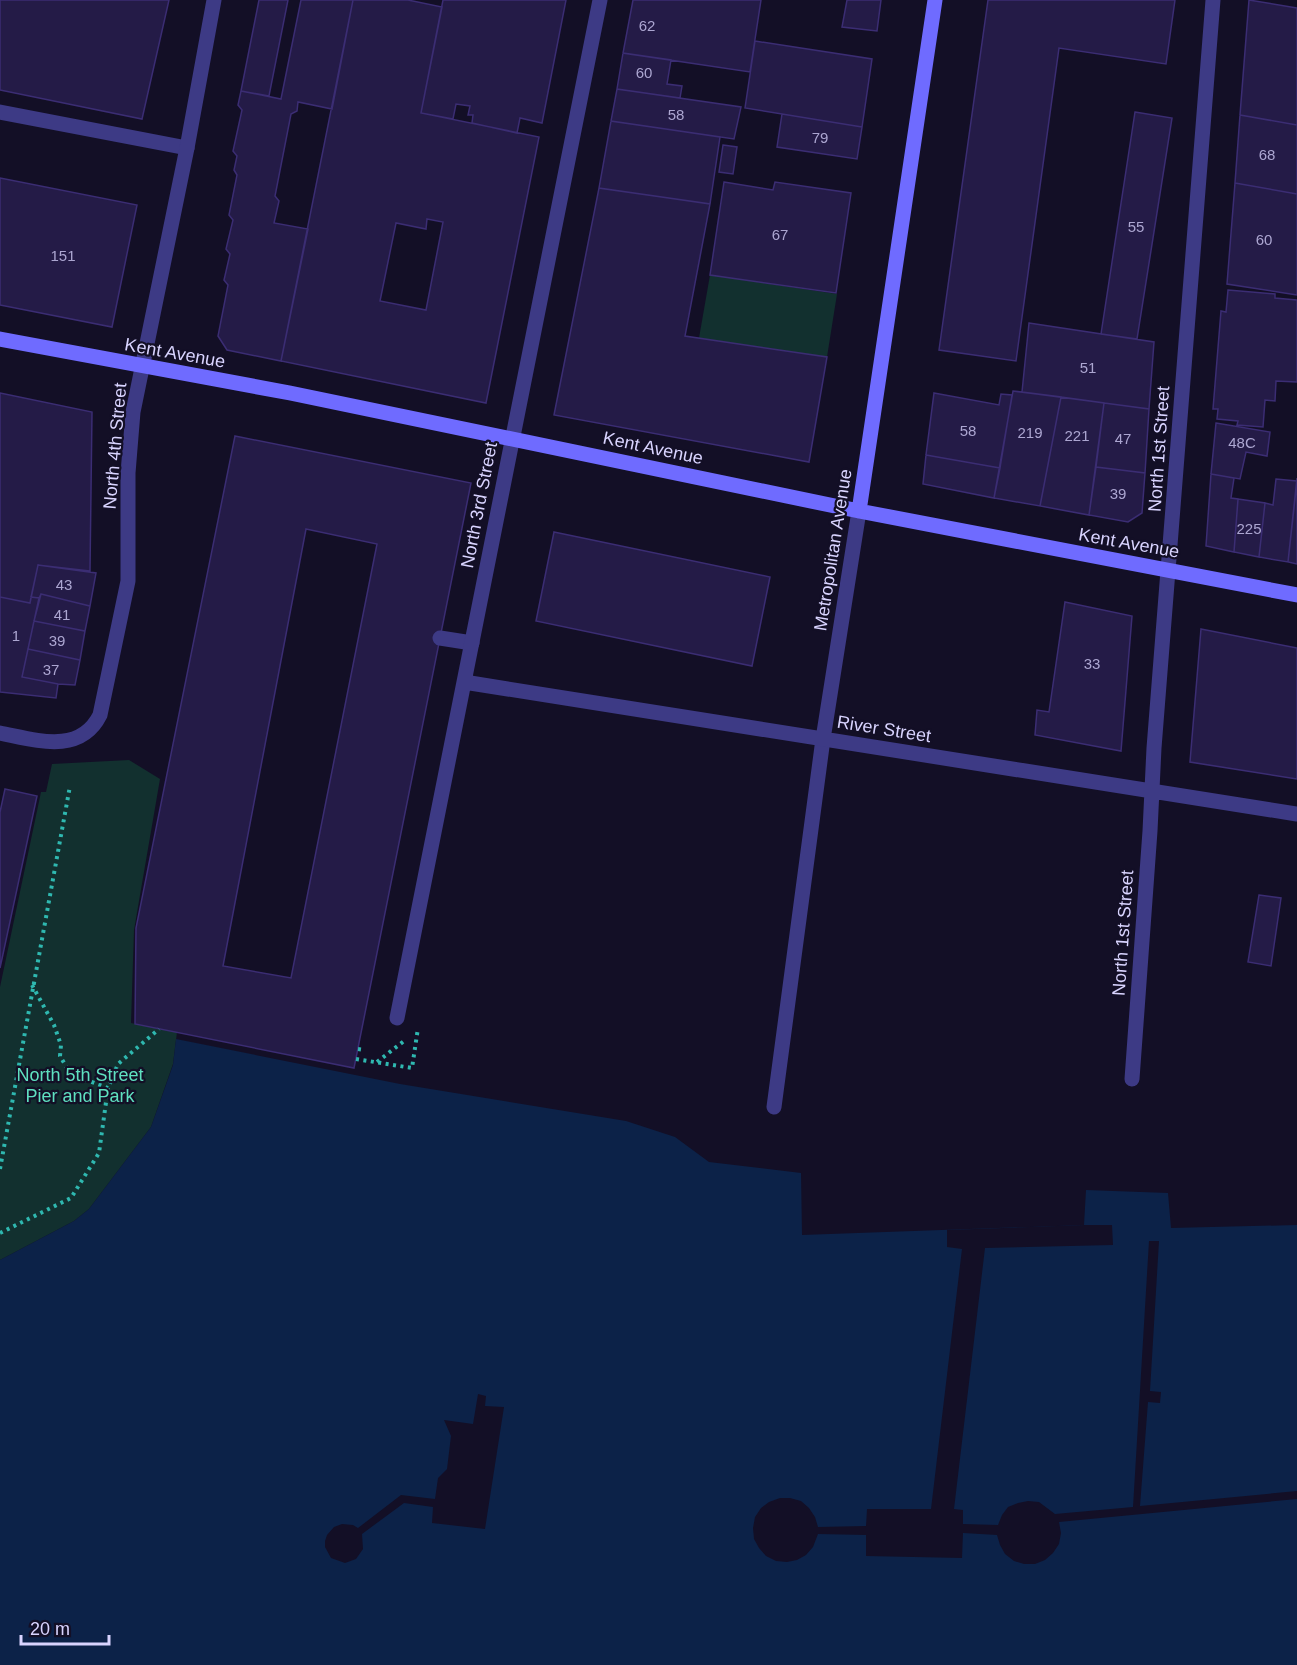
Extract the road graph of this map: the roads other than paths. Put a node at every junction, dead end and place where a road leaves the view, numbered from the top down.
1 (214, 0) edge
2 (600, 0) edge
3 (935, 0) edge
4 (1213, 0) edge
5 (0, 112) edge
6 (187, 148) junction
7 (0, 339) edge
8 (141, 367) junction
9 (513, 439) junction
10 (859, 511) junction
11 (1169, 570) junction
12 (1297, 595) edge
13 (440, 638) dead end
14 (472, 643) junction
15 (464, 682) junction
16 (0, 733) edge
17 (823, 739) junction
18 (1152, 791) junction
19 (1297, 814) edge
20 (397, 1018) dead end
21 (1132, 1080) dead end
22 (774, 1107) dead end

1 - 6 street, North 4th Street
2 - 9 street, North 3rd Street
3 - 10 main road, Metropolitan Avenue
4 - 11 street, North 1st Street
5 - 6 street
6 - 8 street, North 4th Street
7 - 8 main road, Kent Avenue
8 - 9 main road, Kent Avenue
8 - 16 street, North 4th Street
9 - 10 main road, Kent Avenue
9 - 14 street, North 3rd Street
10 - 11 main road, Kent Avenue
10 - 17 street, Metropolitan Avenue
11 - 12 main road, Kent Avenue
11 - 18 street, North 1st Street
13 - 14 street
14 - 15 street, North 3rd Street
15 - 17 street, River Street
15 - 20 street, North 3rd Street
17 - 18 street, River Street
17 - 22 street, Metropolitan Avenue
18 - 19 street, River Street
18 - 21 street, North 1st Street

